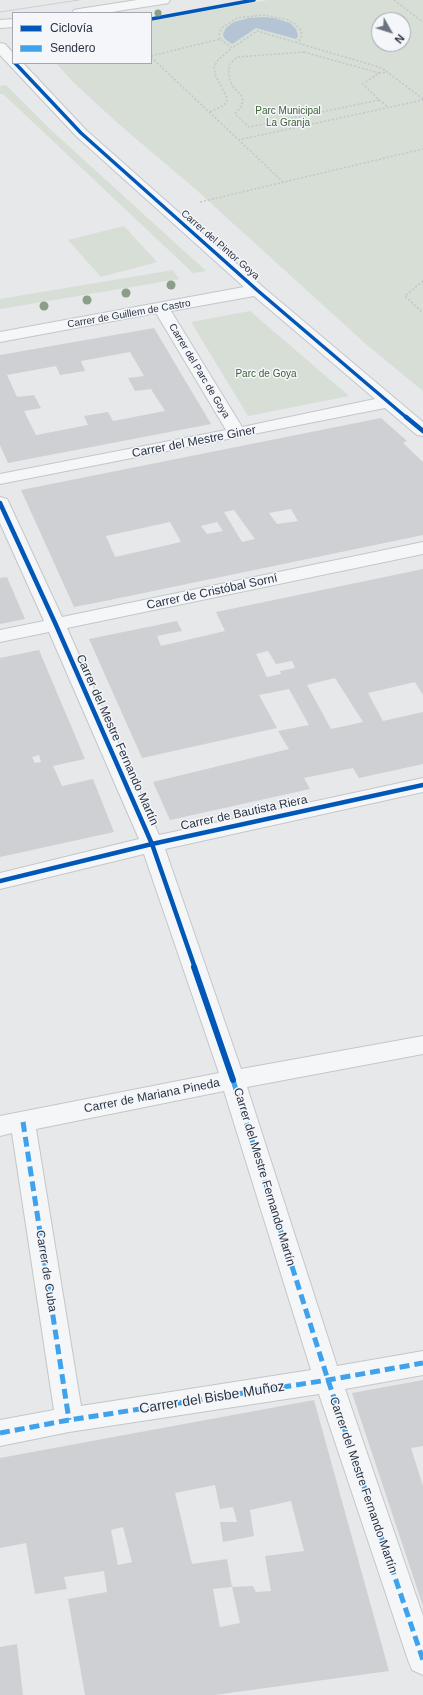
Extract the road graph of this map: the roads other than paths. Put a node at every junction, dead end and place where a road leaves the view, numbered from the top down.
1 (163, 0) edge
2 (85, 12) edge
3 (12, 22) edge
4 (0, 24) edge
5 (0, 47) edge
6 (12, 60) edge
7 (16, 64) edge
8 (258, 290) junction
9 (161, 308) junction
10 (0, 337) edge
11 (388, 402) junction
12 (423, 431) edge
13 (237, 433) junction
14 (0, 480) edge
15 (0, 503) edge
16 (423, 548) edge
17 (56, 625) junction
18 (0, 636) edge
19 (423, 785) edge
20 (152, 844) junction
21 (0, 881) edge
22 (423, 1045) edge
23 (233, 1080) junction
24 (11, 1124) edge
25 (423, 1363) edge
26 (328, 1380) junction
27 (69, 1420) junction
28 (0, 1433) edge
29 (423, 1660) edge

1 - 2 street
3 - 4 street
5 - 6 street, Carrer del Pintor Goya
7 - 8 street, Carrer del Pintor Goya
8 - 9 street, Carrer de Guillem de Castro
8 - 11 street, Carrer del Pintor Goya
9 - 10 street, Carrer de Guillem de Castro
9 - 13 street, Carrer del Parc de Goya
11 - 12 street, Carrer del Pintor Goya
11 - 13 street, Carrer del Mestre Giner
13 - 14 street, Carrer del Mestre Giner
15 - 17 street, Carrer del Mestre Fernando Martín
16 - 17 street, Carrer de Cristóbal Sorní
17 - 18 street, Carrer de Cristóbal Sorní
17 - 20 street, Carrer del Mestre Fernando Martín
19 - 20 street, Carrer de Bautista Riera
20 - 21 street, Carrer de Bautista Riera
20 - 23 street, Carrer del Mestre Fernando Martín
22 - 23 street, Carrer de Mariana Pineda
23 - 24 street, Carrer de Mariana Pineda
23 - 26 street, Carrer del Mestre Fernando Martín
24 - 27 street, Carrer de Cuba
25 - 26 street, Carrer del Bisbe Muñoz
26 - 27 street, Carrer del Bisbe Muñoz
26 - 29 street, Carrer del Mestre Fernando Martín
27 - 28 street, Carrer del Bisbe Muñoz

